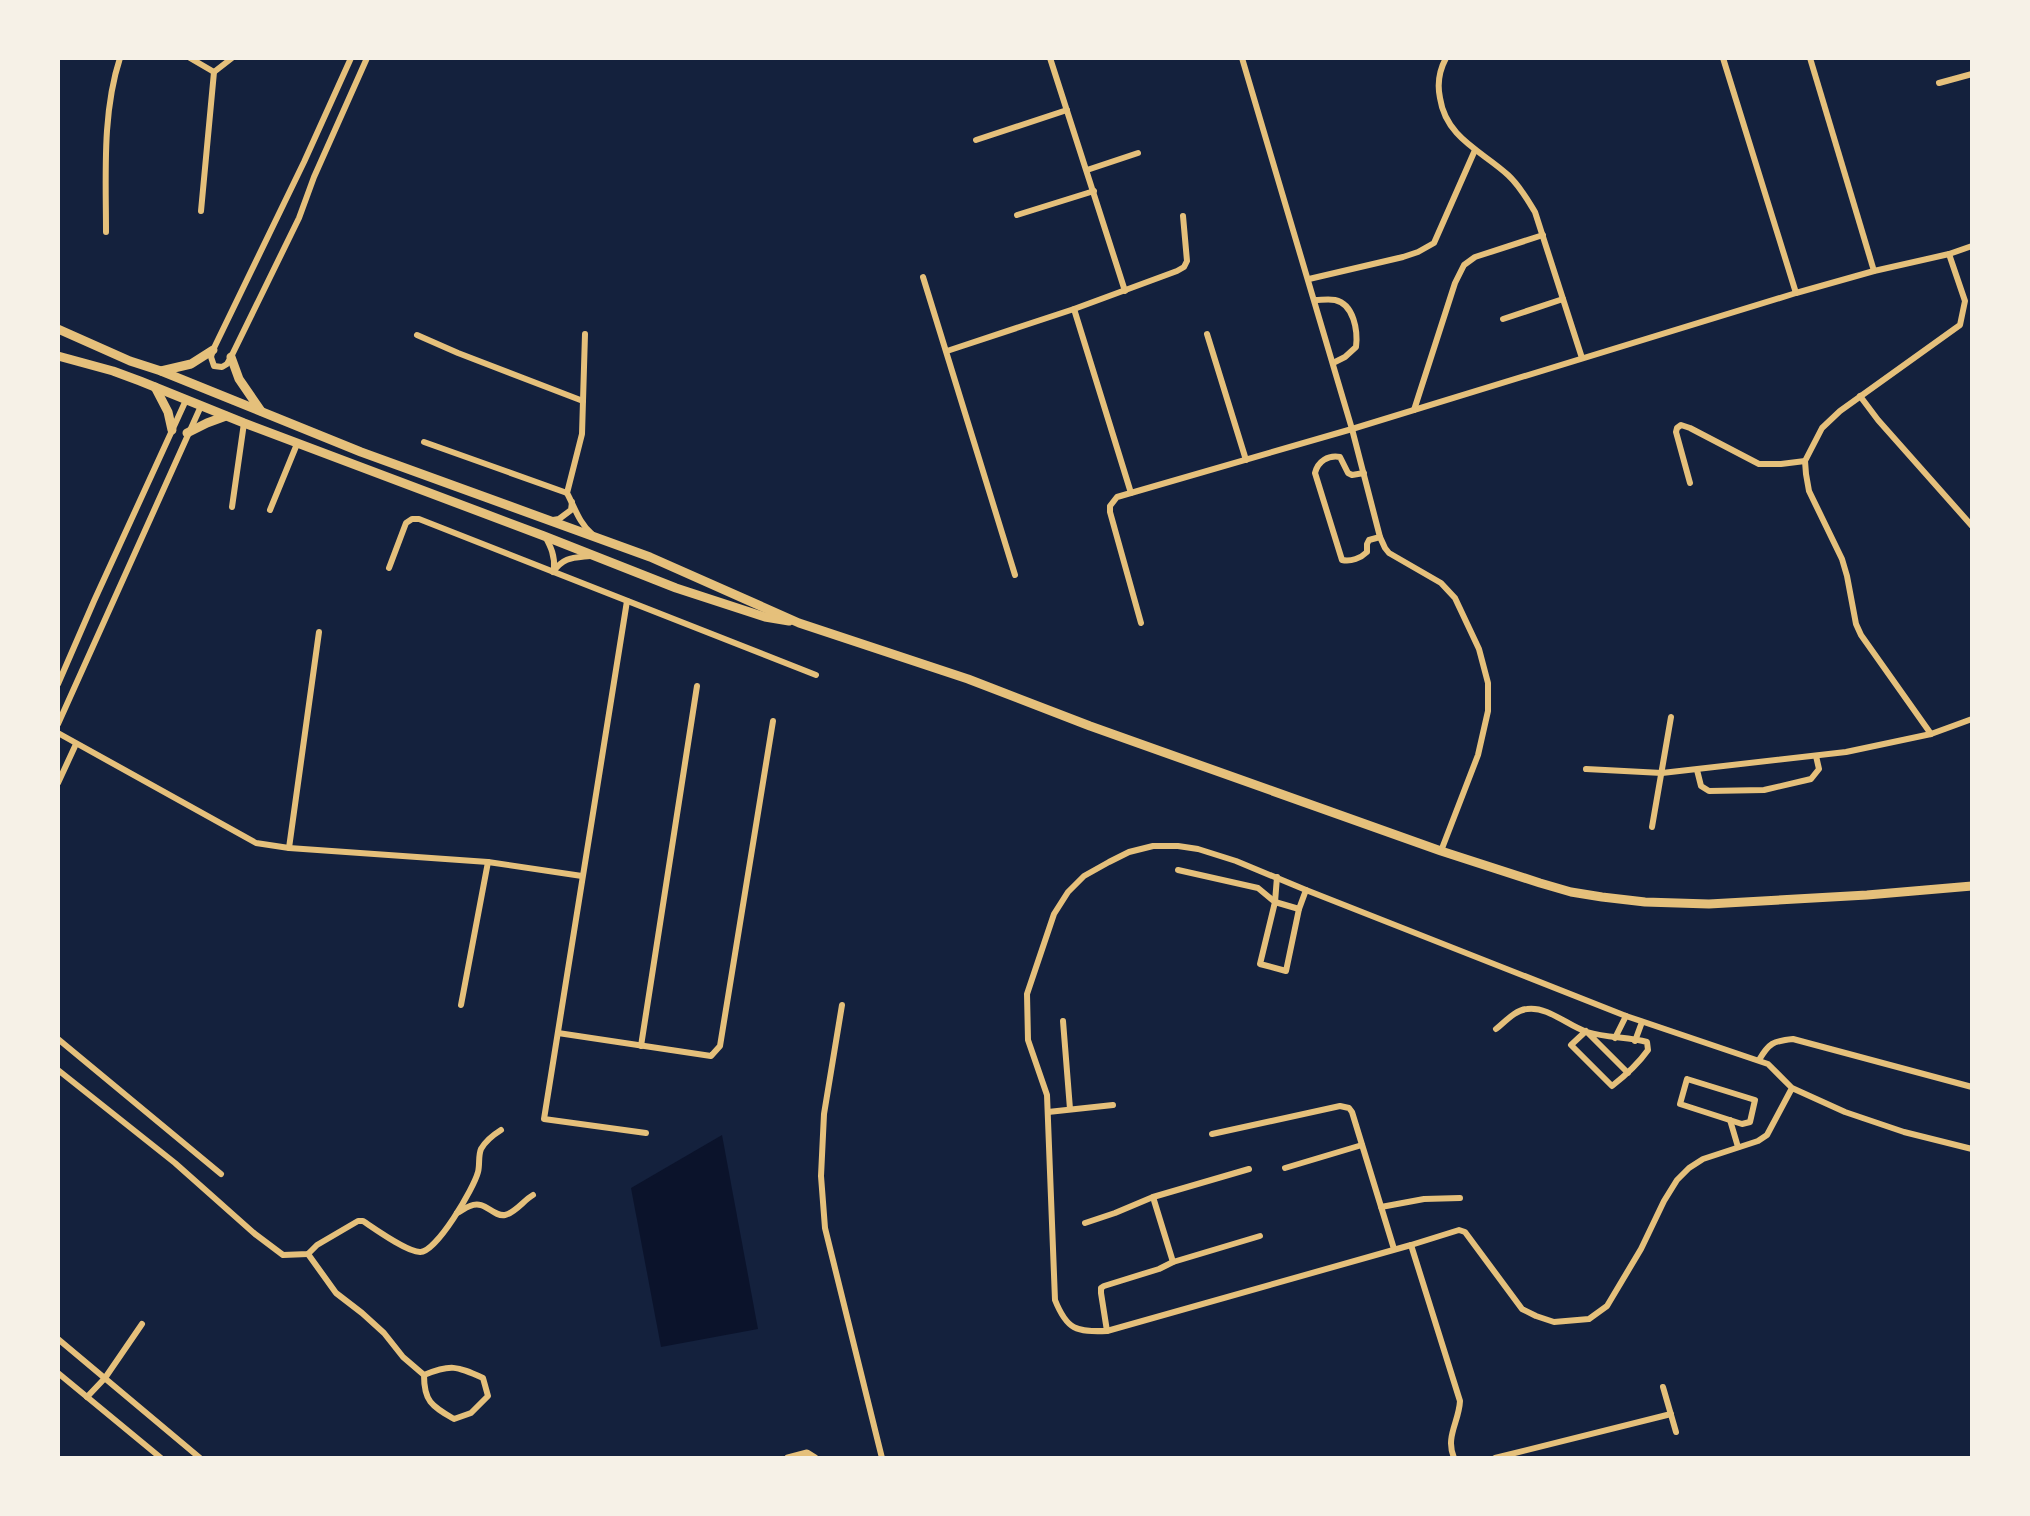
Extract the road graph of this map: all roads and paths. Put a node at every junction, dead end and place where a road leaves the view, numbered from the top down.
1 (120, 58) edge
2 (190, 58) edge
3 (232, 58) edge
4 (351, 58) edge
5 (367, 58) edge
6 (1050, 58) edge
7 (1242, 58) edge
8 (1446, 58) edge
9 (1723, 58) edge
10 (1810, 58) edge
11 (214, 72) junction
12 (1971, 74) edge
13 (1939, 83) dead end
14 (1067, 110) junction
15 (976, 140) dead end
16 (1475, 150) junction
17 (1138, 153) dead end
18 (1087, 170) junction
19 (1094, 191) junction
20 (201, 212) dead end
21 (1017, 215) dead end
22 (1183, 216) dead end
23 (105, 232) dead end
24 (1543, 235) junction
25 (1971, 246) edge
26 (1949, 254) junction
27 (1874, 271) junction
28 (923, 277) dead end
29 (1309, 279) junction
30 (1125, 291) junction
31 (1796, 293) junction
32 (1563, 299) junction
33 (1315, 300) junction
34 (1074, 309) junction
35 (1503, 319) dead end
36 (58, 329) edge
37 (585, 333) dead end
38 (1207, 334) dead end
39 (417, 335) dead end
40 (213, 350) junction
41 (947, 351) junction
42 (58, 356) edge
43 (231, 357) junction
44 (1582, 358) junction
45 (1333, 363) junction
46 (161, 371) junction
47 (155, 387) junction
48 (1860, 396) junction
49 (186, 400) junction
50 (583, 401) junction
51 (201, 406) junction
52 (1414, 410) junction
53 (261, 411) junction
54 (226, 416) junction
55 (244, 423) junction
56 (1352, 429) junction
57 (172, 430) junction
58 (188, 433) junction
59 (424, 442) dead end
60 (297, 444) junction
61 (1246, 460) junction
62 (1805, 461) junction
63 (1364, 473) junction
64 (1690, 483) dead end
65 (567, 493) junction
66 (1131, 493) junction
67 (572, 501) junction
68 (232, 507) dead end
69 (270, 510) dead end
70 (551, 520) junction
71 (1971, 526) edge
72 (544, 536) junction
73 (595, 536) junction
74 (1380, 537) junction
75 (590, 556) junction
76 (389, 568) dead end
77 (553, 572) junction
78 (1015, 575) dead end
79 (627, 601) junction
80 (799, 623) junction
81 (1141, 623) dead end
82 (319, 632) dead end
83 (816, 675) dead end
84 (58, 684) edge
85 (697, 686) dead end
86 (1671, 717) dead end
87 (1971, 719) edge
88 (773, 721) dead end
89 (58, 724) edge
90 (58, 733) edge
91 (1932, 734) junction
92 (76, 744) junction
93 (1816, 756) junction
94 (1586, 769) dead end
95 (1697, 770) junction
96 (1662, 774) junction
97 (58, 783) edge
98 (1653, 827) dead end
99 (289, 848) junction
100 (1441, 851) junction
101 (488, 861) junction
102 (1178, 870) dead end
103 (582, 876) junction
104 (1277, 877) junction
105 (1971, 886) edge
106 (1306, 890) junction
107 (1275, 902) junction
108 (1299, 909) junction
109 (461, 1005) dead end
110 (842, 1005) dead end
111 (1626, 1016) junction
112 (1063, 1021) dead end
113 (1642, 1022) junction
114 (1496, 1029) dead end
115 (1586, 1031) junction
116 (558, 1033) junction
117 (1616, 1038) junction
118 (58, 1039) edge
119 (1635, 1041) junction
120 (641, 1046) junction
121 (1760, 1060) junction
122 (58, 1070) edge
123 (1628, 1073) junction
124 (1971, 1087) edge
125 (1792, 1088) junction
126 (1113, 1105) dead end
127 (1070, 1109) junction
128 (1048, 1112) junction
129 (1730, 1120) junction
130 (501, 1130) dead end
131 (646, 1133) dead end
132 (1212, 1134) dead end
133 (1362, 1145) junction
134 (1738, 1147) junction
135 (1971, 1149) edge
136 (1285, 1168) dead end
137 (1249, 1169) dead end
138 (221, 1174) dead end
139 (532, 1195) dead end
140 (1153, 1197) junction
141 (1460, 1197) dead end
142 (1381, 1207) junction
143 (457, 1213) junction
144 (1085, 1223) dead end
145 (1260, 1236) dead end
146 (1411, 1245) junction
147 (1394, 1249) junction
148 (308, 1254) junction
149 (1173, 1262) junction
150 (142, 1324) dead end
151 (1107, 1331) junction
152 (58, 1339) edge
153 (58, 1373) edge
154 (424, 1375) junction
155 (105, 1378) junction
156 (1663, 1387) dead end
157 (87, 1396) junction
158 (1671, 1414) junction
159 (1676, 1432) dead end
160 (161, 1458) edge
161 (200, 1458) edge
162 (788, 1458) edge
163 (815, 1458) edge
164 (882, 1458) edge
165 (1454, 1458) edge
166 (1495, 1458) edge

1 - 23 street
2 - 11 street
3 - 11 street
4 - 40 street
5 - 43 street
6 - 14 street
7 - 29 street
8 - 16 street
9 - 31 street
10 - 27 street
11 - 20 street
12 - 13 street
14 - 15 street
14 - 18 street
16 - 24 street
16 - 29 street
17 - 18 street
18 - 19 street
19 - 21 street
19 - 30 street
22 - 30 street
24 - 32 street
24 - 52 street
25 - 26 street
26 - 27 street
26 - 48 street
27 - 31 street
28 - 41 street
29 - 33 street
30 - 34 street
31 - 44 street
32 - 35 street
32 - 44 street
33 - 45 street
33 - 45 street
34 - 41 street
34 - 66 street
36 - 46 main road
37 - 50 street
38 - 61 street
39 - 50 street
40 - 43 street
40 - 46 main road
41 - 78 street
42 - 47 main road
43 - 53 main road
44 - 52 street
45 - 56 street
46 - 53 main road
47 - 49 main road
47 - 57 main road
48 - 62 street
48 - 71 street
49 - 51 main road
49 - 57 street
50 - 65 street
51 - 54 main road
51 - 58 street
52 - 56 street
53 - 70 main road
54 - 55 main road
54 - 58 main road
55 - 60 main road
55 - 68 street
56 - 61 street
56 - 63 street
57 - 84 street
58 - 89 street
59 - 65 street
60 - 69 street
60 - 72 main road
61 - 66 street
62 - 64 street
62 - 91 street
63 - 74 street
63 - 74 street
65 - 67 street
66 - 81 street
67 - 70 street
67 - 73 street
70 - 73 main road
72 - 75 main road
72 - 77 street
73 - 80 main road
74 - 100 street
75 - 77 street
75 - 80 main road
76 - 77 street
77 - 79 street
79 - 83 street
79 - 103 street
80 - 100 main road
82 - 99 street
85 - 120 street
86 - 96 street
87 - 91 street
88 - 120 street
90 - 92 street
91 - 93 street
92 - 97 street
92 - 99 street
93 - 95 street
93 - 95 street
94 - 96 street
95 - 96 street
96 - 98 street
99 - 101 street
100 - 105 main road
101 - 103 street
101 - 109 street
102 - 107 street
103 - 116 street
104 - 106 street
104 - 107 street
104 - 128 street
106 - 108 street
106 - 111 street
107 - 108 street
107 - 108 street
110 - 164 street
111 - 113 street
111 - 117 street
112 - 127 street
113 - 119 street
113 - 121 street
114 - 115 street
115 - 117 street
115 - 123 street
115 - 123 street
116 - 120 street
116 - 131 street
117 - 119 street
118 - 138 street
119 - 123 street
121 - 124 street
121 - 125 street
122 - 148 street
125 - 134 street
125 - 135 street
126 - 127 street
127 - 128 street
128 - 151 street
129 - 129 street
129 - 134 street
130 - 143 street
132 - 133 street
133 - 136 street
133 - 142 street
134 - 146 street
137 - 140 street
139 - 143 street
140 - 144 street
140 - 149 street
141 - 142 street
142 - 147 street
143 - 148 street
145 - 149 street
146 - 147 street
146 - 165 street
147 - 151 street
148 - 154 street
149 - 151 street
150 - 155 street
152 - 155 street
153 - 157 street
154 - 154 street
155 - 157 street
155 - 161 street
156 - 158 street
157 - 160 street
158 - 159 street
158 - 166 street
162 - 163 street

